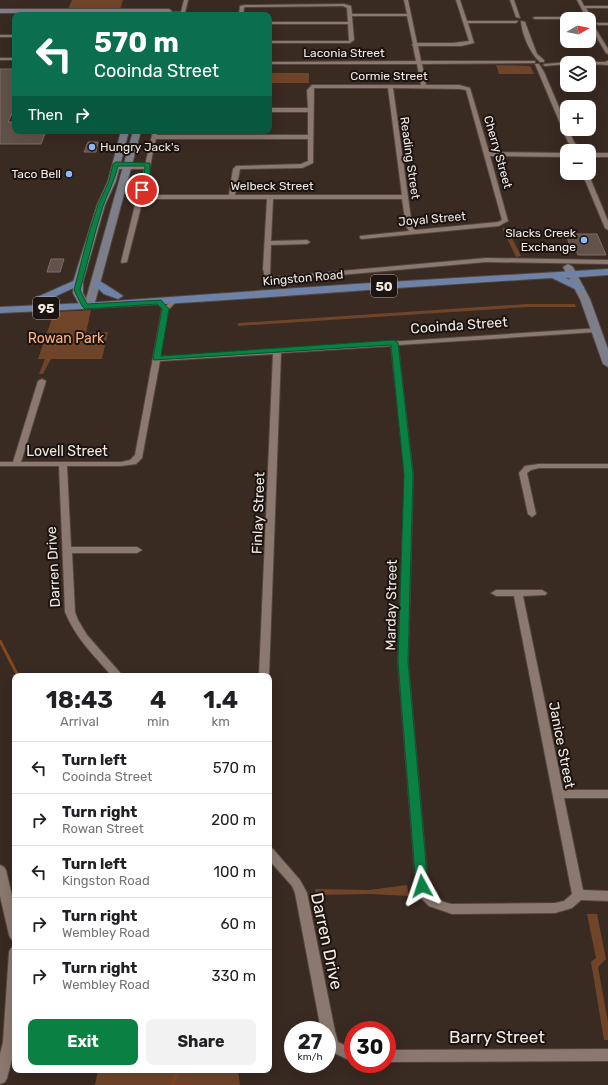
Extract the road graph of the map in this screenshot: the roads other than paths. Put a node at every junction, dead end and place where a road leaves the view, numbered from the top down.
1 (186, 0) edge
2 (406, 0) edge
3 (458, 0) edge
4 (512, 0) edge
5 (579, 0) edge
6 (583, 7) junction
7 (608, 7) edge
8 (0, 11) edge
9 (129, 11) junction
10 (142, 12) edge
11 (156, 12) edge
12 (183, 12) edge
13 (241, 12) edge
14 (516, 12) junction
15 (586, 12) edge
16 (350, 15) junction
17 (409, 15) junction
18 (533, 18) dead end
19 (560, 20) edge
20 (465, 22) junction
21 (519, 22) junction
22 (272, 23) edge
23 (351, 23) junction
24 (596, 24) edge
25 (608, 25) edge
26 (596, 30) edge
27 (0, 36) edge
28 (12, 36) edge
29 (272, 42) edge
30 (414, 44) junction
31 (608, 53) edge
32 (535, 55) junction
33 (0, 59) edge
34 (12, 60) edge
35 (272, 63) edge
36 (418, 63) junction
37 (534, 63) junction
38 (544, 63) junction
39 (560, 63) edge
40 (596, 63) edge
41 (608, 63) edge
42 (542, 72) junction
43 (390, 86) junction
44 (424, 87) junction
45 (466, 88) joint
46 (272, 110) edge
47 (310, 110) junction
48 (124, 134) edge
49 (135, 134) edge
50 (155, 134) edge
51 (311, 137) junction
52 (571, 142) edge
53 (487, 154) junction
54 (560, 154) edge
55 (607, 154) edge
56 (596, 155) edge
57 (115, 166) junction
58 (128, 166) junction
59 (148, 166) junction
60 (588, 180) edge
61 (140, 197) junction
62 (232, 197) junction
63 (270, 197) junction
64 (405, 197) junction
65 (504, 223) joint
66 (608, 228) edge
67 (413, 232) junction
68 (362, 236) dead end
69 (307, 242) dead end
70 (267, 243) junction
71 (124, 262) dead end
72 (608, 262) edge
73 (436, 265) junction
74 (608, 266) edge
75 (574, 271) junction
76 (439, 272) dead end
77 (608, 273) edge
78 (553, 275) junction
79 (78, 282) junction
80 (96, 283) junction
81 (582, 287) junction
82 (118, 296) junction
83 (39, 300) junction
84 (0, 302) edge
85 (87, 302) junction
86 (162, 305) junction
87 (0, 310) edge
88 (596, 330) junction
89 (394, 343) junction
90 (277, 351) junction
91 (157, 359) junction
92 (608, 364) edge
93 (42, 381) dead end
94 (0, 464) edge
95 (16, 464) junction
96 (63, 464) junction
97 (608, 466) edge
98 (532, 514) dead end
99 (67, 550) junction
100 (137, 550) dead end
101 (496, 593) dead end
102 (518, 593) junction
103 (542, 593) dead end
104 (115, 673) edge
105 (264, 673) edge
106 (558, 794) junction
107 (608, 794) edge
108 (272, 856) edge
109 (0, 870) edge
110 (608, 896) edge
111 (576, 898) junction
112 (12, 922) edge
113 (12, 979) edge
114 (5, 1042) edge
115 (344, 1052) edge
116 (608, 1055) edge
117 (396, 1056) edge
118 (0, 1078) edge

1 - 12 street
2 - 17 street
3 - 20 street
4 - 14 street
5 - 6 street
6 - 7 street
6 - 15 street
8 - 9 main road
9 - 10 main road
9 - 11 main road
13 - 16 street
14 - 21 street
14 - 21 street
16 - 17 street
16 - 23 street
17 - 30 street
18 - 19 street
20 - 21 street
20 - 30 street
21 - 32 street
22 - 23 street
23 - 29 street
24 - 25 street
26 - 31 street
27 - 28 street
30 - 36 street
32 - 37 street
32 - 38 street
33 - 34 street
35 - 36 street, Laconia Street
36 - 37 street, Laconia Street
36 - 44 street
37 - 38 street, Laconia Street
37 - 42 street
38 - 39 street, Laconia Street
38 - 42 street
40 - 41 street
42 - 52 street
43 - 44 street, Cormie Street
43 - 47 street, Cormie Street
43 - 64 street, Reading Street
44 - 45 street, Cormie Street
45 - 53 street, Cherry Street
46 - 47 street
47 - 51 street
48 - 57 main road
49 - 58 main road
50 - 51 street
50 - 59 street
51 - 62 street
53 - 54 street
53 - 65 street, Cherry Street
55 - 56 street
57 - 58 street
57 - 79 main road
58 - 59 street
58 - 80 main road
59 - 61 street
60 - 66 street
61 - 62 street, Welbeck Street
61 - 71 street
62 - 63 street, Welbeck Street
63 - 64 street, Welbeck Street
63 - 70 street
64 - 67 street, Reading Street
65 - 67 street, Joyal Street
67 - 68 street, Joyal Street
69 - 70 street
70 - 73 street
72 - 73 street
73 - 76 street
74 - 75 main road, Kingston Road
75 - 77 main road, Kingston Road
75 - 78 main road, Kingston Road / 50
75 - 81 main road
75 - 82 main road, Kingston Road / 50
77 - 81 main road
78 - 81 main road
78 - 86 main road, Kingston Road / 50
79 - 83 main road
79 - 85 main road
80 - 82 main road
80 - 85 main road
81 - 88 main road
82 - 85 main road, Kingston Road / 95
83 - 84 main road, Kingston Road / 95
83 - 85 main road, Kingston Road / 95
85 - 86 main road, Kingston Road / 50
85 - 87 main road, Kingston Road / 95
86 - 91 street
88 - 89 street, Cooinda Street
88 - 92 main road
89 - 90 street, Cooinda Street
89 - 111 street, Marday Street
90 - 91 street, Cooinda Street
90 - 105 street, Finlay Street
91 - 96 street, Lovell Street
93 - 95 street
94 - 95 street, Lovell Street
95 - 96 street, Lovell Street
96 - 99 street, Darren Drive
97 - 98 street
99 - 100 street
99 - 104 street, Darren Drive
101 - 102 street
102 - 103 street
102 - 106 street, Janice Street
106 - 107 street
106 - 111 street, Janice Street
108 - 115 street, Darren Drive
109 - 112 street
110 - 111 street
113 - 114 street
114 - 118 street
116 - 117 street, Barry Street

